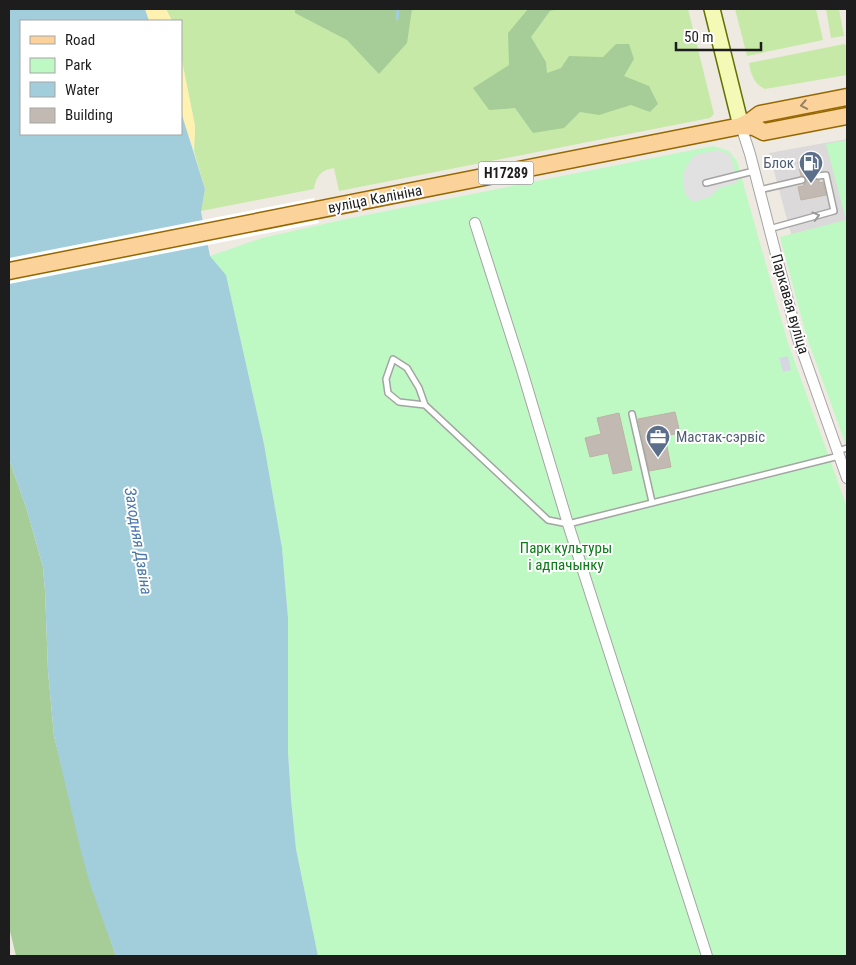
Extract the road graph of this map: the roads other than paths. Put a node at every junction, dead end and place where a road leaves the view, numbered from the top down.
1 (712, 9) edge
2 (847, 97) edge
3 (847, 116) edge
4 (741, 126) junction
5 (754, 171) junction
6 (818, 176) dead end
7 (802, 180) dead end
8 (706, 182) dead end
9 (759, 190) junction
10 (474, 224) dead end
11 (769, 229) junction
12 (9, 271) edge
13 (425, 405) junction
14 (632, 414) dead end
15 (841, 452) edge
16 (847, 478) edge
17 (652, 502) junction
18 (568, 524) junction
19 (707, 956) edge

1 - 4 street
2 -> 4 main road, вуліца Калініна / Н17289
3 - 4 main road, вуліца Калініна / Н17289
4 - 5 street, Паркавая вуліца
4 - 12 main road, вуліца Калініна / Н17289
5 - 8 lane
5 - 9 street, Паркавая вуліца
11 -> 6 lane
7 - 9 lane
9 - 11 street, Паркавая вуліца
10 - 18 street
11 - 15 street, Паркавая вуліца
13 - 13 lane
13 - 18 lane
14 - 17 lane
15 - 16 street, Паркавая вуліца
15 - 17 lane
17 - 18 lane
18 - 19 street

